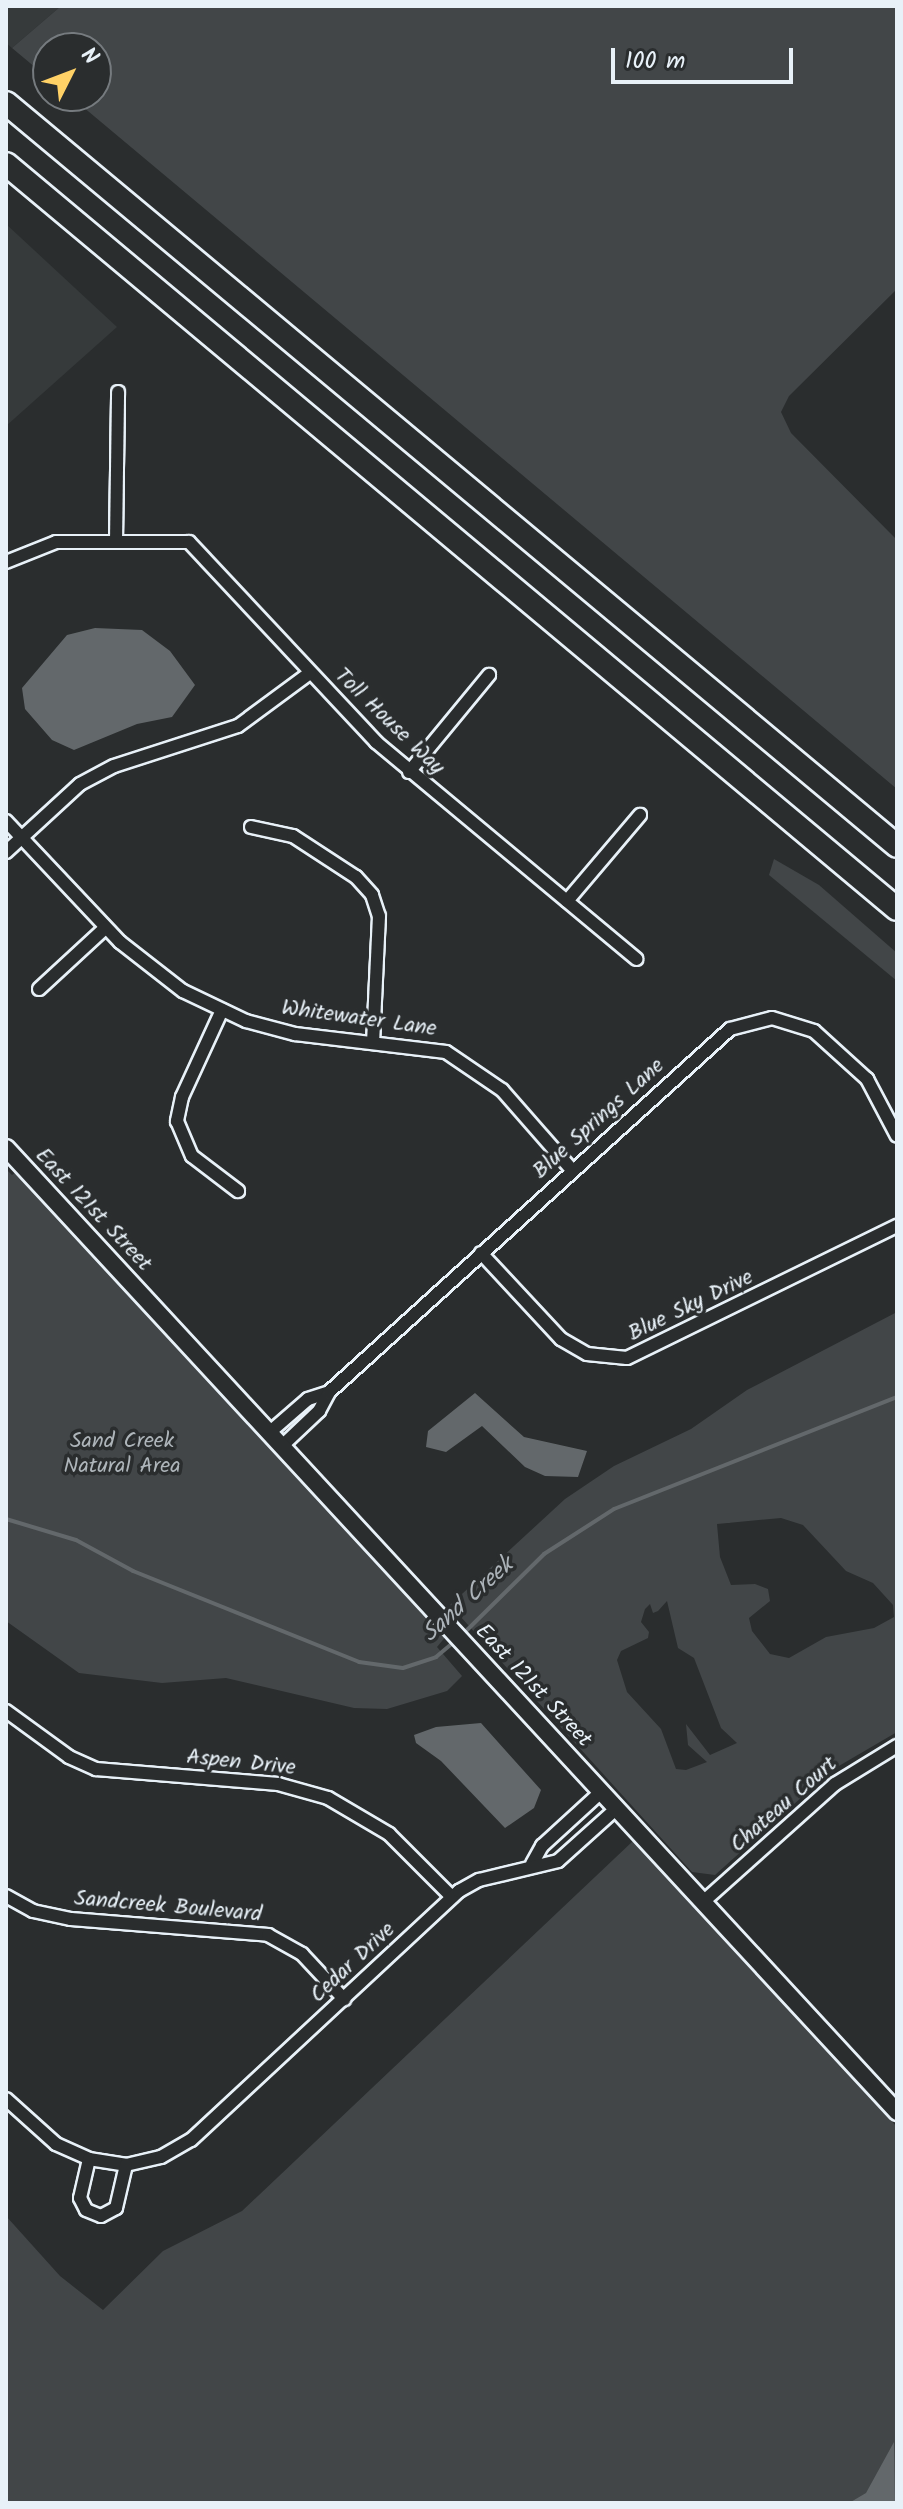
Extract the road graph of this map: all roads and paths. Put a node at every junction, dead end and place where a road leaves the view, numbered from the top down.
1 (6, 103) edge
2 (6, 164) edge
3 (118, 392) dead end
4 (116, 541) junction
5 (6, 562) edge
6 (310, 673) junction
7 (489, 675) dead end
8 (409, 772) junction
9 (640, 815) dead end
10 (6, 821) edge
11 (251, 827) dead end
12 (19, 835) junction
13 (6, 842) edge
14 (897, 846) edge
15 (6, 852) edge
16 (567, 901) junction
17 (897, 909) edge
18 (105, 928) junction
19 (636, 959) dead end
20 (39, 989) dead end
21 (222, 1010) junction
22 (373, 1041) junction
23 (897, 1136) edge
24 (6, 1148) edge
25 (572, 1170) junction
26 (238, 1191) dead end
27 (897, 1226) edge
28 (481, 1253) junction
29 (329, 1392) junction
30 (270, 1432) junction
31 (282, 1446) junction
32 (6, 1711) edge
33 (897, 1746) edge
34 (601, 1792) junction
35 (616, 1809) junction
36 (532, 1864) junction
37 (6, 1896) edge
38 (452, 1897) junction
39 (703, 1902) junction
40 (344, 1999) junction
41 (6, 2099) edge
42 (897, 2112) edge
43 (89, 2159) junction
44 (126, 2165) junction

1 - 14 highway
2 - 17 highway
3 - 4 street
4 - 5 street, Toll House Way
4 - 6 street, Toll House Way
6 - 8 street, Toll House Way
6 - 12 street
7 - 8 street
8 - 16 street, Toll House Way
9 - 16 street
10 - 12 street, Whitewater Lane
11 - 22 street
12 - 13 street
12 - 15 street
12 - 18 street, Whitewater Lane
16 - 19 street, Toll House Way
18 - 20 street
18 - 21 street, Whitewater Lane
21 - 22 street, Whitewater Lane
21 - 26 street
22 - 25 street, Whitewater Lane
23 - 25 street, Blue Springs Lane
24 - 30 street, East 121st Street
25 - 28 street, Blue Springs Lane
27 - 28 street, Blue Sky Drive
28 - 29 street, Blue Springs Lane
29 - 30 street, Blue Springs Lane
29 - 31 street, Blue Springs Lane
30 - 31 street, East 121st Street
31 - 34 street, East 121st Street
32 - 38 street, Aspen Drive
33 - 39 street, Chateau Court
34 - 35 street, East 121st Street
34 - 36 street
35 - 36 street, Cedar Drive
35 - 39 street, East 121st Street
36 - 38 street, Cedar Drive
37 - 40 street, Sandcreek Boulevard
38 - 40 street, Cedar Drive
39 - 42 street, East 121st Street
40 - 44 street, Cedar Drive
41 - 43 street, Cedar Drive
43 - 44 street, Cedar Drive
43 - 44 street

